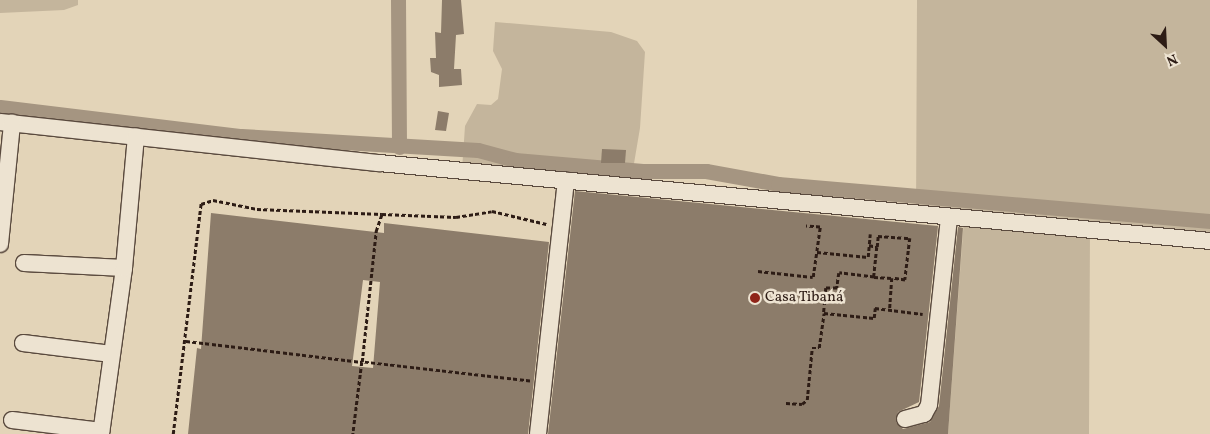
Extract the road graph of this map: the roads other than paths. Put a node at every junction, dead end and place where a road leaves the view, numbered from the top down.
1 (6, 123) edge
2 (136, 137) junction
3 (566, 181) junction
4 (949, 219) junction
5 (1210, 241) edge
6 (0, 244) edge
7 (24, 262) dead end
8 (124, 268) junction
9 (23, 343) dead end
10 (111, 354) junction
11 (905, 419) dead end
12 (12, 420) dead end
13 (101, 433) edge
14 (538, 434) edge

1 - 2 street
1 - 6 street
2 - 3 street
2 - 8 street
3 - 4 street
3 - 14 street
4 - 5 street
4 - 11 street
7 - 8 street
8 - 10 street
9 - 10 street
10 - 13 street
12 - 13 street

